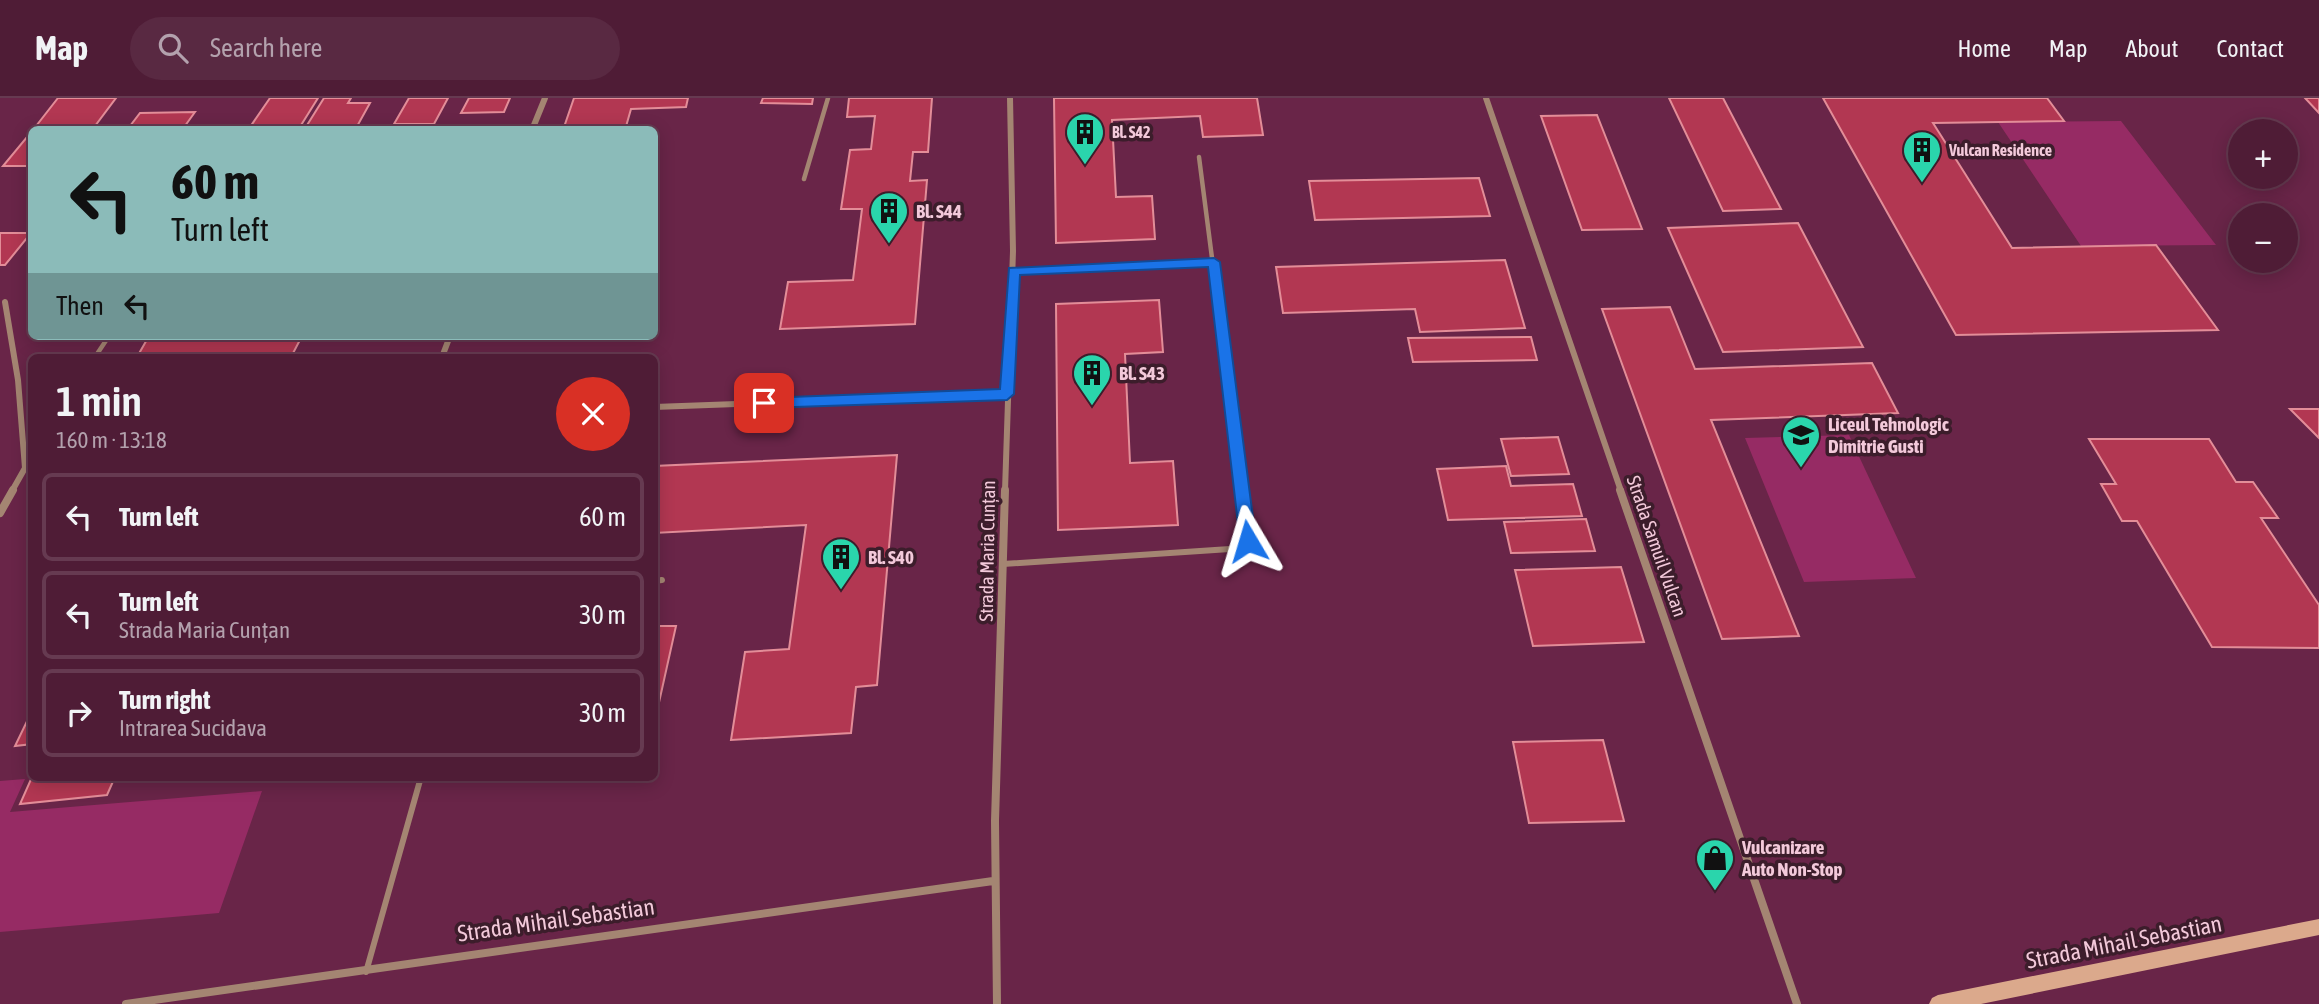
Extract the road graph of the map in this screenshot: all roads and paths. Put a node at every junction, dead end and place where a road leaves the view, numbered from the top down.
1 (545, 98) edge
2 (828, 98) edge
3 (1010, 98) edge
4 (1486, 98) edge
5 (534, 126) edge
6 (1199, 157) dead end
7 (804, 179) dead end
8 (1214, 262) junction
9 (1013, 271) junction
10 (5, 302) dead end
11 (1007, 394) junction
12 (658, 407) edge
13 (28, 468) edge
14 (0, 513) edge
15 (1003, 565) junction
16 (658, 580) edge
17 (662, 580) dead end
18 (420, 781) edge
19 (993, 881) junction
20 (2319, 927) edge
21 (366, 972) junction
22 (126, 1004) edge
23 (997, 1004) edge
24 (1797, 1004) edge
25 (1938, 1004) edge

1 - 5 street
2 - 7 lane
3 - 9 street, Strada Maria Cunțan
4 - 24 street, Strada Samuil Vulcan
6 - 8 lane
8 - 9 lane
8 - 15 lane
9 - 11 street, Strada Maria Cunțan
10 - 13 street
11 - 12 street
11 - 15 street, Strada Maria Cunțan
13 - 14 street
15 - 19 street, Strada Maria Cunțan
16 - 17 lane
18 - 21 lane
19 - 21 street, Strada Mihail Sebastian
19 - 23 street, Strada Maria Cunțan
20 - 25 main road, Strada Mihail Sebastian
21 - 22 street, Strada Mihail Sebastian

